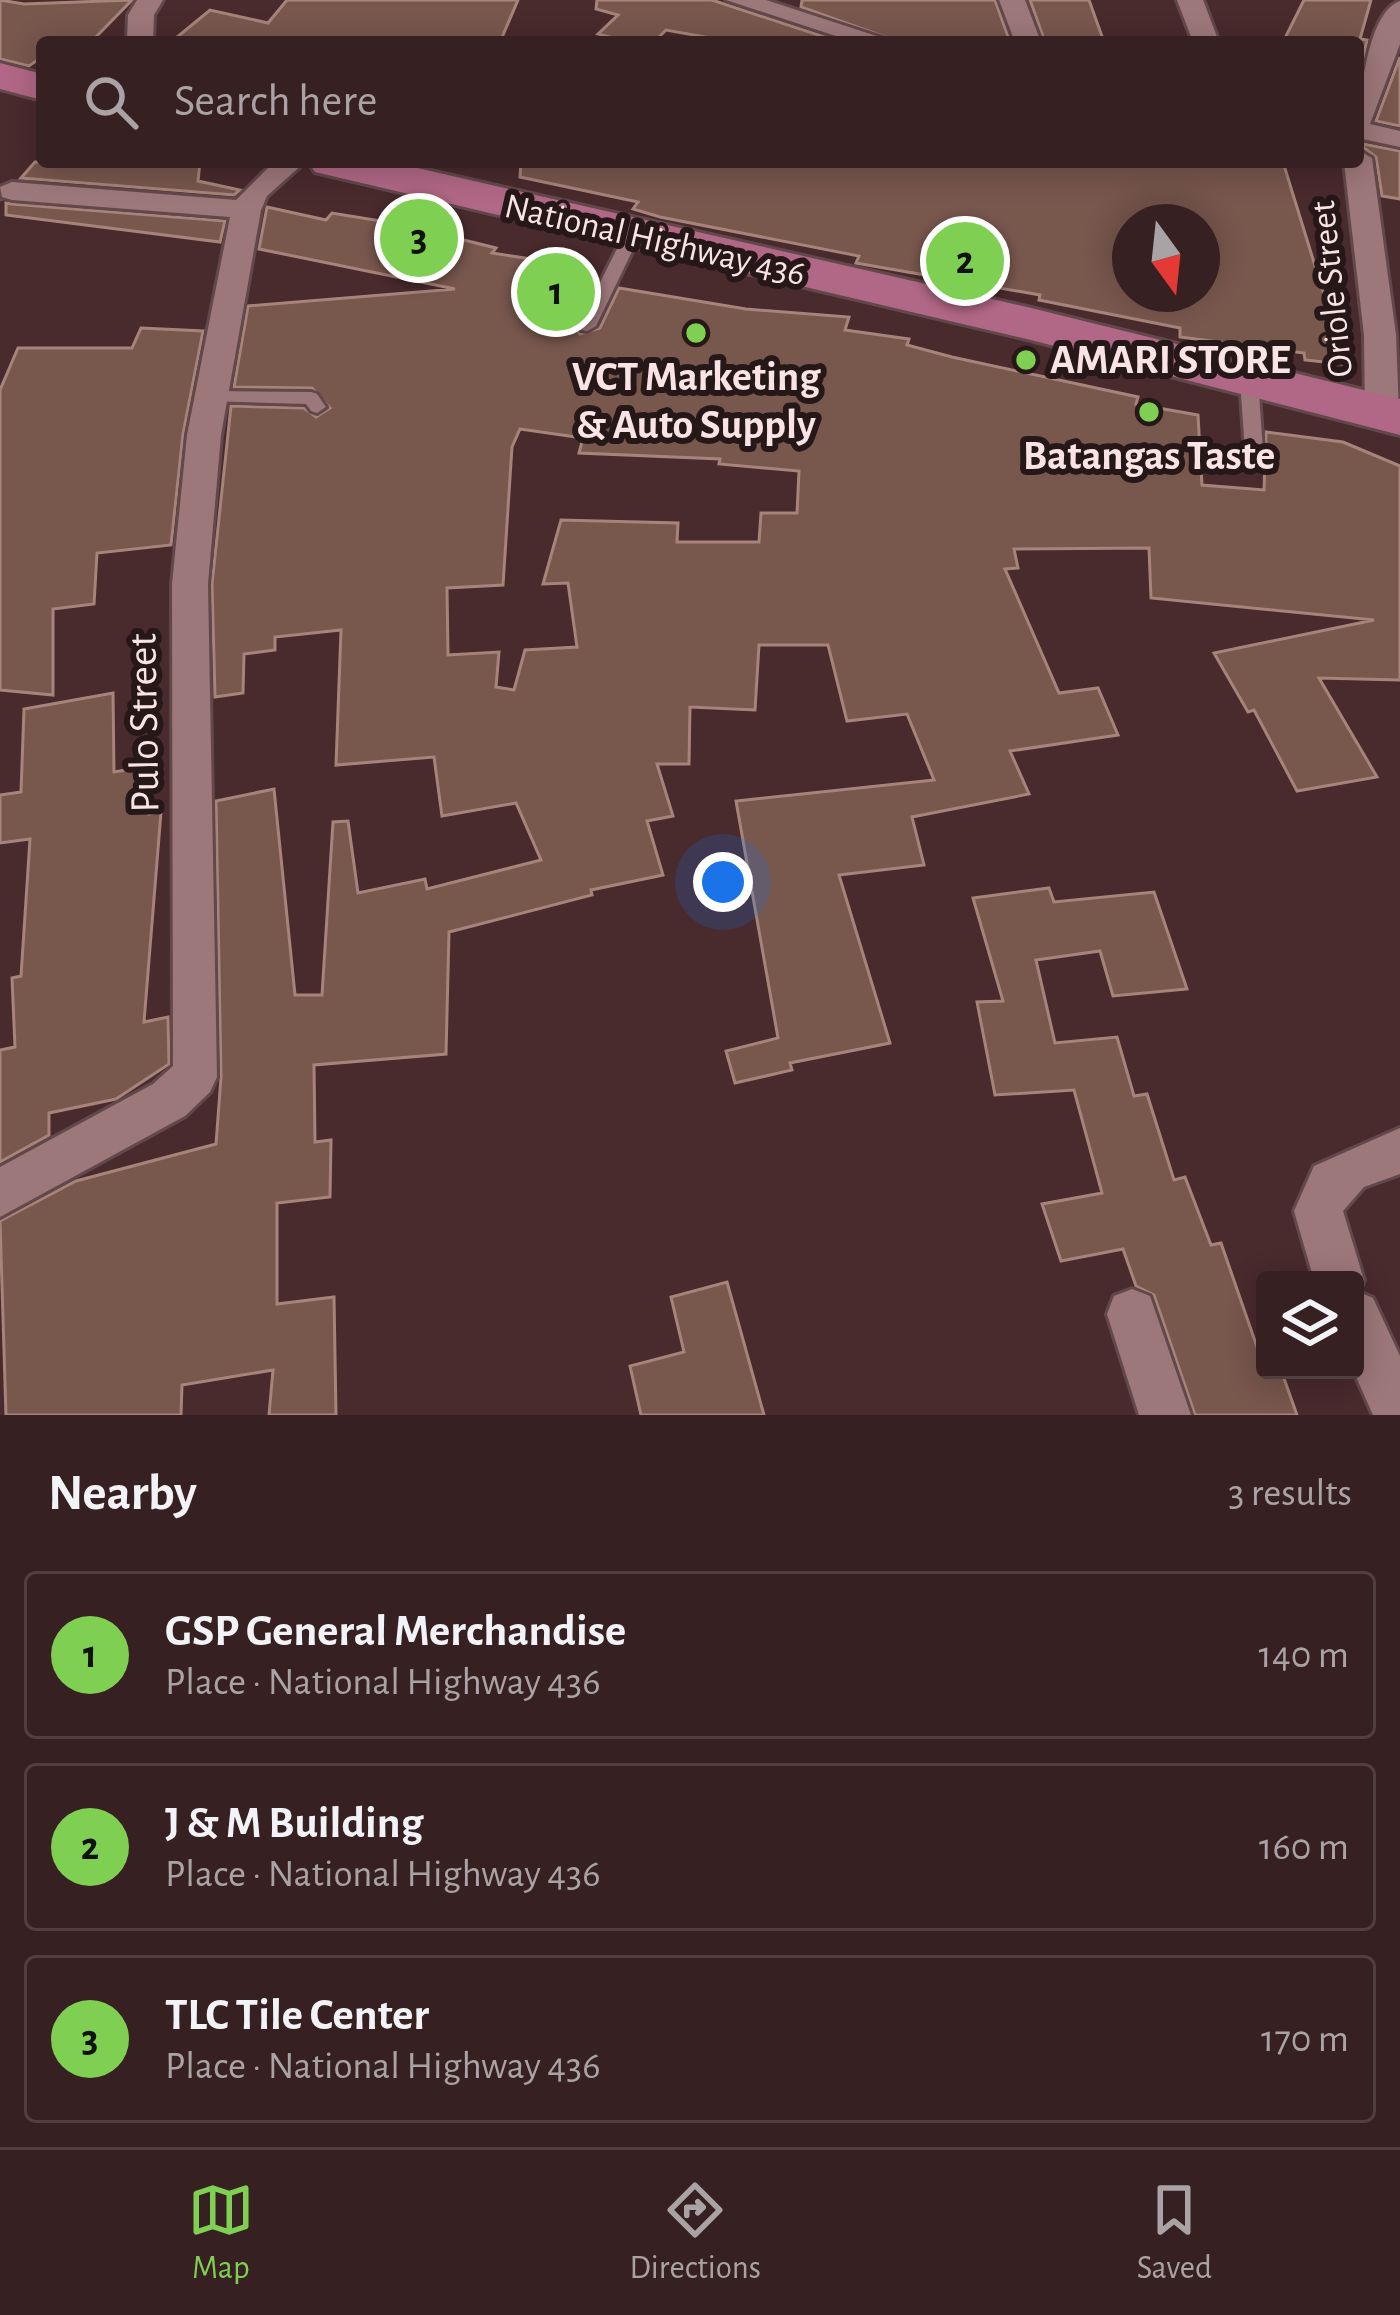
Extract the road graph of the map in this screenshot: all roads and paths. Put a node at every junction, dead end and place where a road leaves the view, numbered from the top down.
1 (150, 0) edge
2 (739, 0) edge
3 (1012, 0) edge
4 (1190, 0) edge
5 (1400, 9) edge
6 (140, 36) edge
7 (862, 36) edge
8 (1026, 36) edge
9 (1204, 36) edge
10 (1364, 109) edge
11 (1364, 128) edge
12 (1400, 139) edge
13 (284, 168) edge
14 (355, 168) edge
15 (1359, 168) edge
16 (12, 191) dead end
17 (246, 210) junction
18 (632, 236) junction
19 (587, 326) dead end
20 (1250, 380) junction
21 (211, 397) junction
22 (317, 407) dead end
23 (1391, 415) edge
24 (1255, 465) dead end
25 (1400, 1151) edge
26 (0, 1193) edge
27 (1335, 1271) edge
28 (1132, 1314) dead end
29 (1364, 1336) edge
30 (1166, 1415) edge
31 (1400, 1415) edge

1 - 6 street
2 - 7 street
3 - 8 street
4 - 9 street
5 - 10 street
11 - 12 street
13 - 17 street
14 - 18 main road, National Highway 436
15 - 23 street, Oriole Street
16 - 17 street
17 - 21 street, Pulo Street
18 - 19 lane
18 - 20 main road, National Highway 436
20 - 23 main road, National Highway 436
20 - 24 lane
21 - 22 lane
21 - 26 street, Pulo Street
25 - 27 street
28 - 30 street
29 - 31 street

